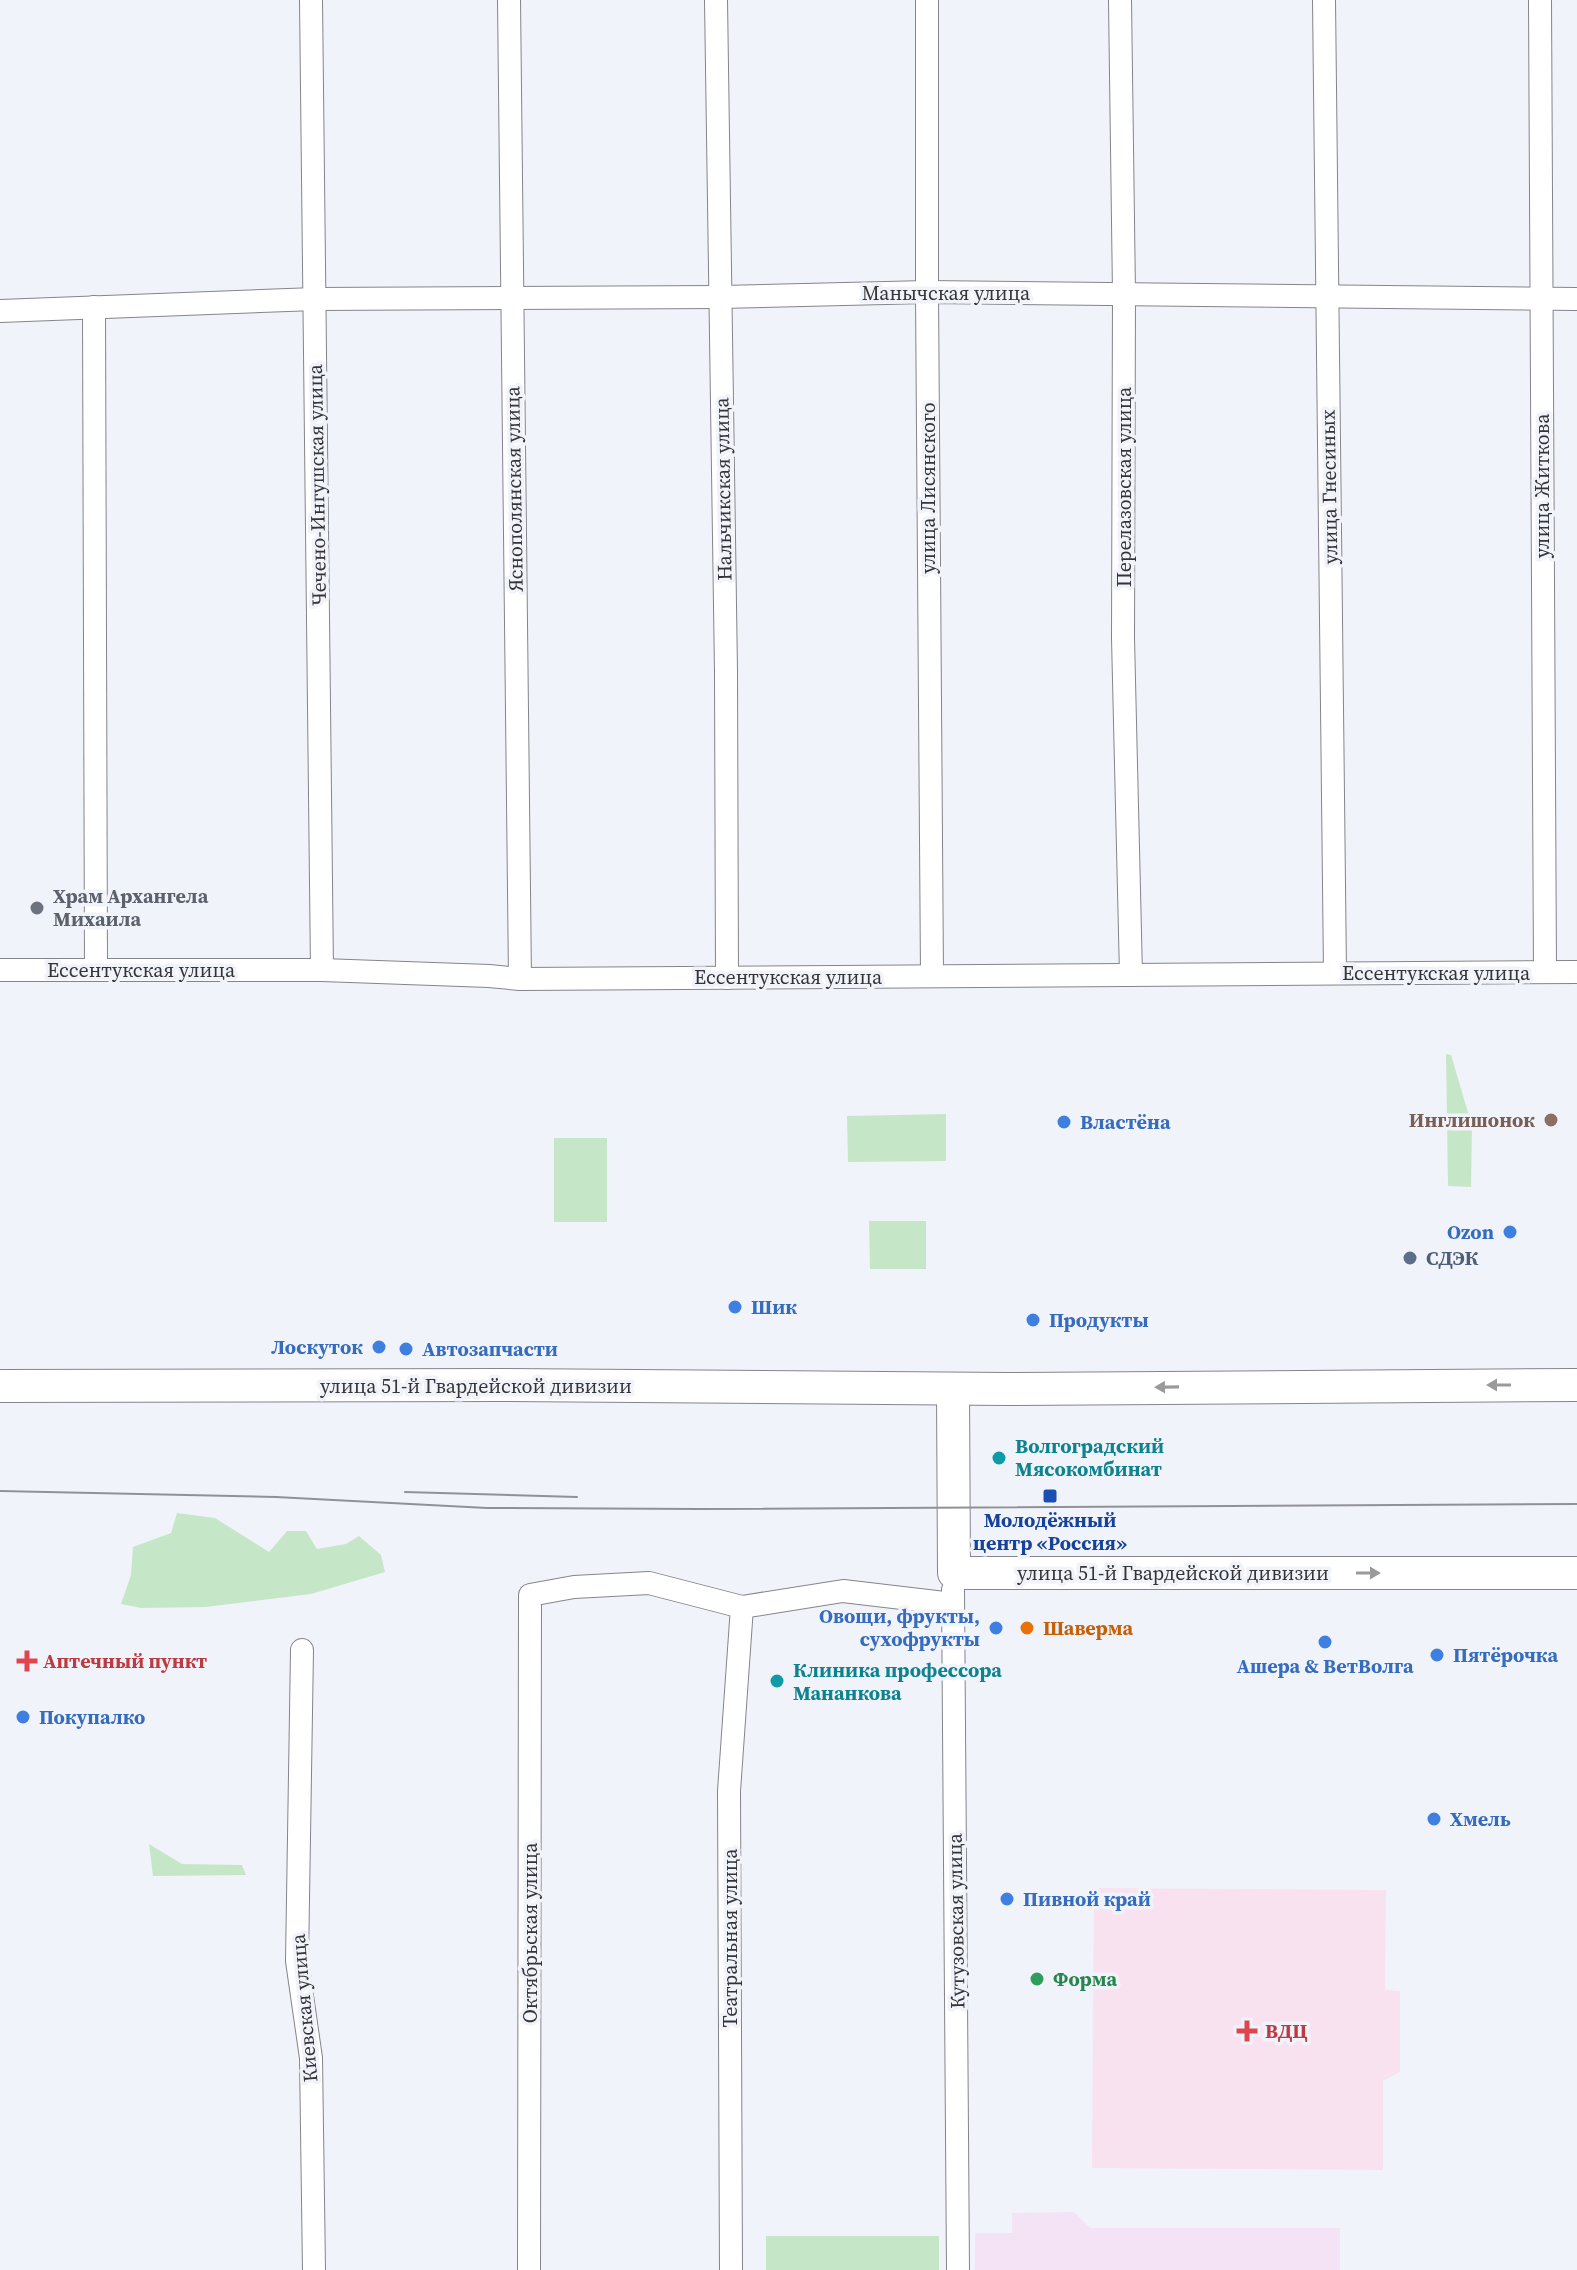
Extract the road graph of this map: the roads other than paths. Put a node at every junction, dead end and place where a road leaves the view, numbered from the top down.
1 (311, 0) edge
2 (509, 0) edge
3 (716, 0) edge
4 (927, 0) edge
5 (1120, 0) edge
6 (1324, 0) edge
7 (1540, 0) edge
8 (927, 292) junction
9 (1124, 294) junction
10 (720, 297) junction
11 (512, 298) junction
12 (1327, 298) junction
13 (315, 299) junction
14 (1541, 299) junction
15 (1577, 299) edge
16 (94, 307) junction
17 (0, 311) edge
18 (0, 970) edge
19 (96, 970) junction
20 (322, 970) junction
21 (1545, 972) junction
22 (1577, 972) edge
23 (1335, 973) junction
24 (1131, 975) junction
25 (932, 976) junction
26 (727, 978) junction
27 (520, 979) junction
28 (1577, 1385) edge
29 (0, 1386) edge
30 (953, 1389) junction
31 (1577, 1573) edge
32 (953, 1588) junction
33 (742, 1607) junction
34 (302, 1650) dead end
35 (314, 2270) edge
36 (529, 2270) edge
37 (731, 2270) edge
38 (958, 2270) edge

1 - 13 street, Чечено-Ингушская улица
2 - 11 street, Яснополянская улица
3 - 10 street, Нальчикская улица
4 - 8 street, улица Лисянского
5 - 9 street, Перелазовская улица
6 - 12 street, улица Гнесиных
7 - 14 street, улица Житкова
8 - 9 street, Манычская улица
8 - 10 street, Манычская улица
8 - 25 street, улица Лисянского
9 - 12 street, Манычская улица
9 - 24 street, Перелазовская улица
10 - 11 street, Манычская улица
10 - 26 street, Нальчикская улица
11 - 13 street, Манычская улица
11 - 27 street, Яснополянская улица
12 - 14 street, Манычская улица
12 - 23 street, улица Гнесиных
13 - 16 street, Манычская улица
13 - 20 street, Чечено-Ингушская улица
14 - 15 street, Манычская улица
14 - 21 street, улица Житкова
16 - 17 street, Манычская улица
16 - 19 street
18 - 19 street, Ессентукская улица
19 - 20 street, Ессентукская улица
20 - 27 street, Ессентукская улица
21 - 22 street, Ессентукская улица
21 - 23 street, Ессентукская улица
23 - 24 street, Ессентукская улица
24 - 25 street, Ессентукская улица
25 - 26 street, Ессентукская улица
26 - 27 street, Ессентукская улица
28 -> 30 main road, улица 51-й Гвардейской дивизии
29 - 30 main road, улица 51-й Гвардейской дивизии
30 - 32 main road
32 -> 31 main road, улица 51-й Гвардейской дивизии
32 - 33 street
32 - 38 street, Кутузовская улица
33 - 36 street, Октябрьская улица
33 - 37 street, Театральная улица
34 - 35 street, Киевская улица

